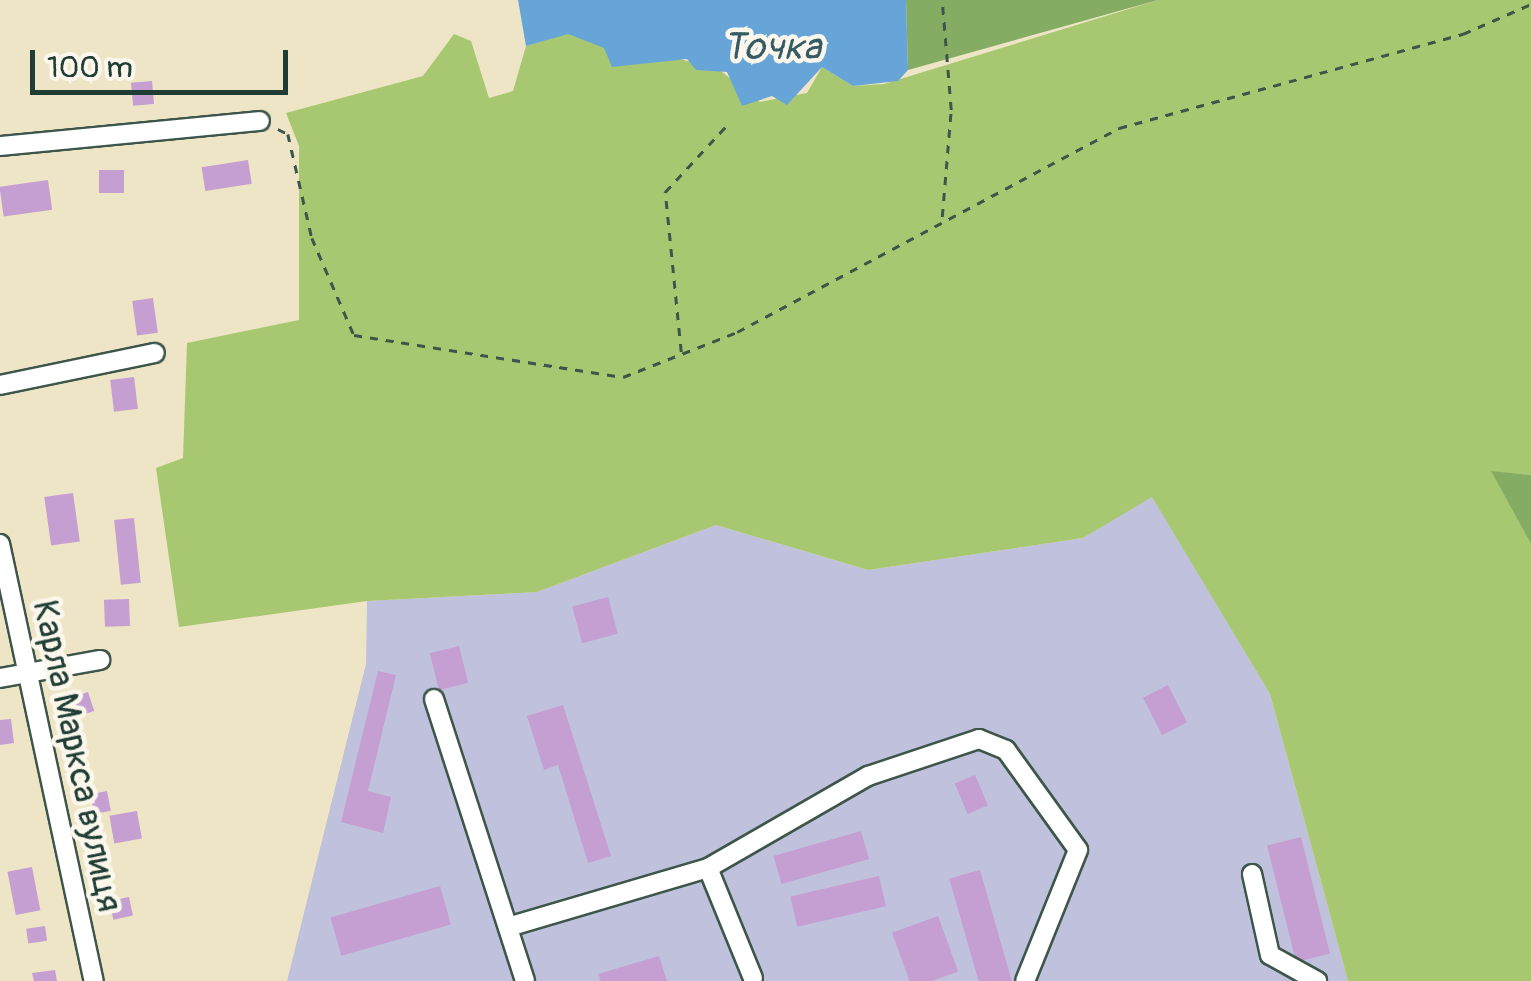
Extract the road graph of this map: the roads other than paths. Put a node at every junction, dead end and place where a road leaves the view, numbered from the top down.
1 (260, 121) road end
2 (0, 146) edge
3 (154, 353) dead end
4 (0, 386) edge
5 (0, 544) edge
6 (100, 660) dead end
7 (22, 674) junction
8 (0, 678) edge
9 (434, 700) dead end
10 (708, 868) junction
11 (1252, 874) dead end
12 (508, 927) junction
13 (754, 978) dead end
14 (94, 981) edge
15 (525, 981) edge
16 (1026, 981) edge
17 (1317, 981) edge

1 - 2 street
3 - 4 street
5 - 7 street, Карла Маркса вулиця
6 - 7 street
7 - 8 street
7 - 14 street, Карла Маркса вулиця
9 - 12 street
10 - 12 street
10 - 13 street
10 - 16 street
11 - 17 street
12 - 15 street

